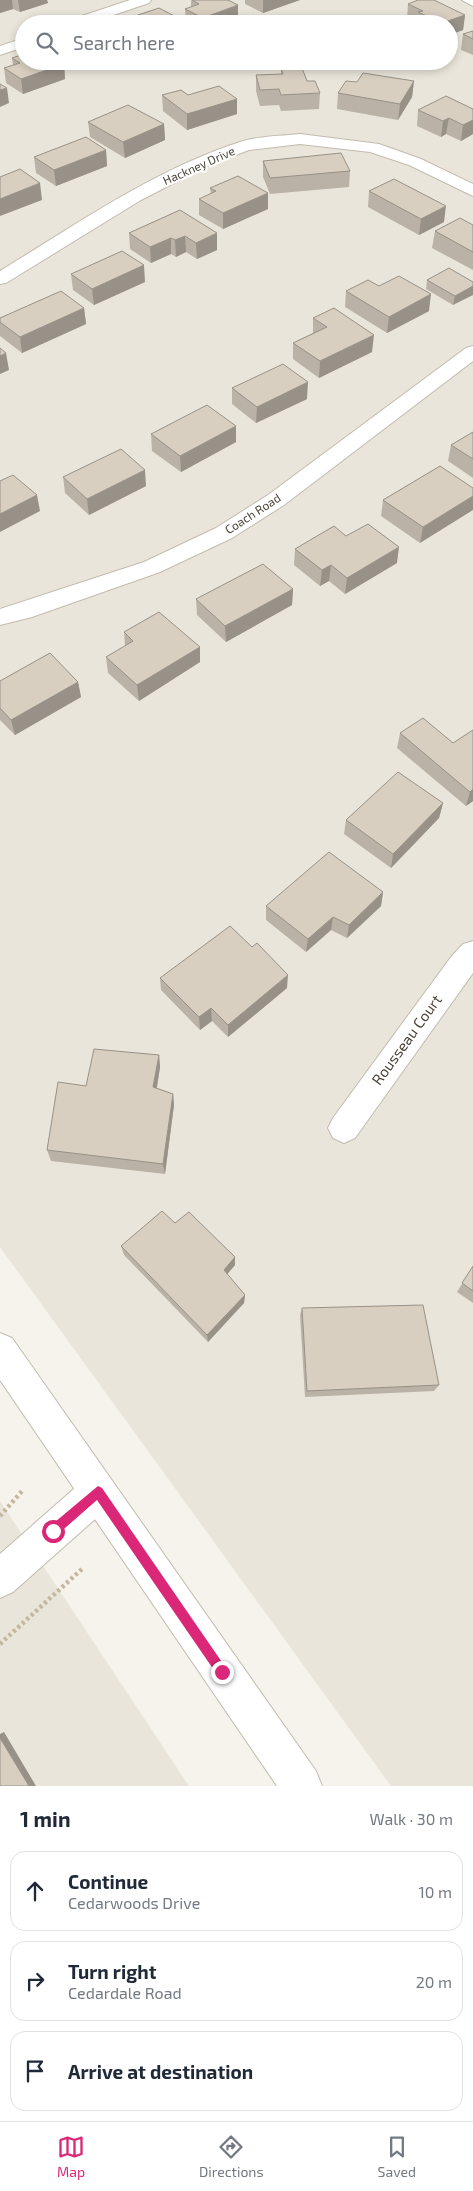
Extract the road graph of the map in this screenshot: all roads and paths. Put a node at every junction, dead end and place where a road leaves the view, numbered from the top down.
1 (144, 0) edge
2 (469, 0) edge
3 (473, 2) edge
4 (99, 15) edge
5 (15, 45) edge
6 (0, 51) edge
7 (473, 191) edge
8 (0, 279) edge
9 (473, 352) edge
10 (0, 617) edge
11 (473, 953) edge
12 (344, 1128) dead end
13 (0, 1350) edge
14 (24, 1489) dead end
15 (98, 1492) junction
16 (0, 1516) edge
17 (82, 1569) dead end
18 (0, 1579) edge
19 (0, 1644) edge
20 (301, 1786) edge

1 - 4 street
2 - 3 street
5 - 6 street
7 - 8 street, Hackney Drive
9 - 10 street, Coach Road
11 - 12 street, Rousseau Court
13 - 15 street
14 - 16 path
15 - 18 street
15 - 20 street
17 - 19 path

